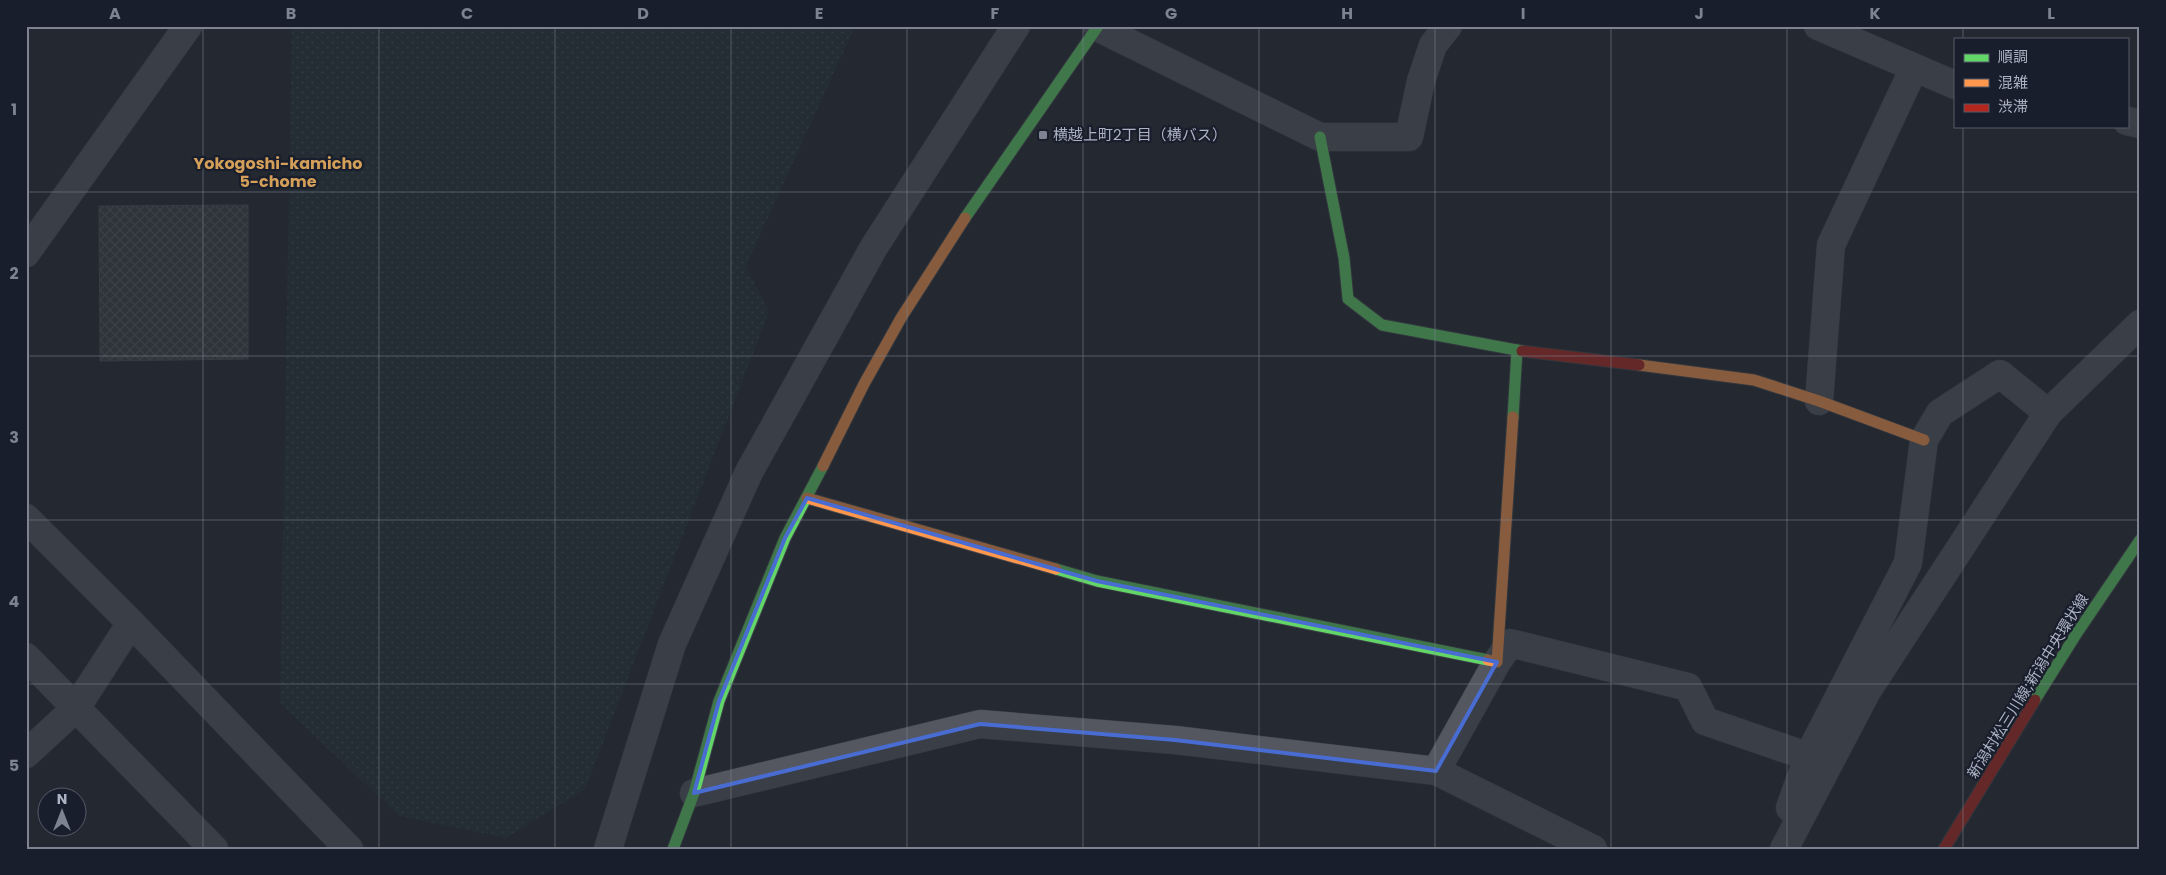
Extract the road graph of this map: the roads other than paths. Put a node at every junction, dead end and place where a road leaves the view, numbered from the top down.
1 (188, 26) edge
2 (1016, 26) edge
3 (1448, 26) edge
4 (1818, 26) edge
5 (1097, 27) edge
6 (1914, 68) junction
7 (1954, 84) edge
8 (1320, 137) junction
9 (26, 253) edge
10 (2140, 324) edge
11 (1517, 350) junction
12 (1819, 401) junction
13 (2048, 414) junction
14 (1924, 440) junction
15 (807, 498) junction
16 (26, 518) edge
17 (2140, 540) edge
18 (131, 623) junction
19 (26, 657) edge
20 (1497, 662) junction
21 (76, 708) junction
22 (26, 754) edge
23 (1818, 760) junction
24 (1436, 771) junction
25 (694, 793) junction
26 (214, 849) edge
27 (349, 849) edge
28 (608, 849) edge
29 (673, 849) edge
30 (1592, 849) edge
31 (1776, 849) edge
32 (1784, 849) edge
33 (1944, 849) edge

1 - 9 street
2 - 28 street
3 - 8 street
4 - 6 street
5 - 8 street
5 - 15 street
6 - 7 street
6 - 12 street
8 - 11 street
10 - 13 street
11 - 12 street
11 - 20 street
12 - 14 street
13 - 14 street
13 - 23 street
14 - 23 street
15 - 20 street
15 - 25 street
16 - 18 street
17 - 33 street, 新潟村松三川線;新潟中央環状線
18 - 21 street
18 - 27 street
19 - 21 street
20 - 23 street
20 - 24 street
21 - 22 street
21 - 26 street
23 - 31 street
23 - 32 street
24 - 25 street
24 - 30 street
25 - 29 street

